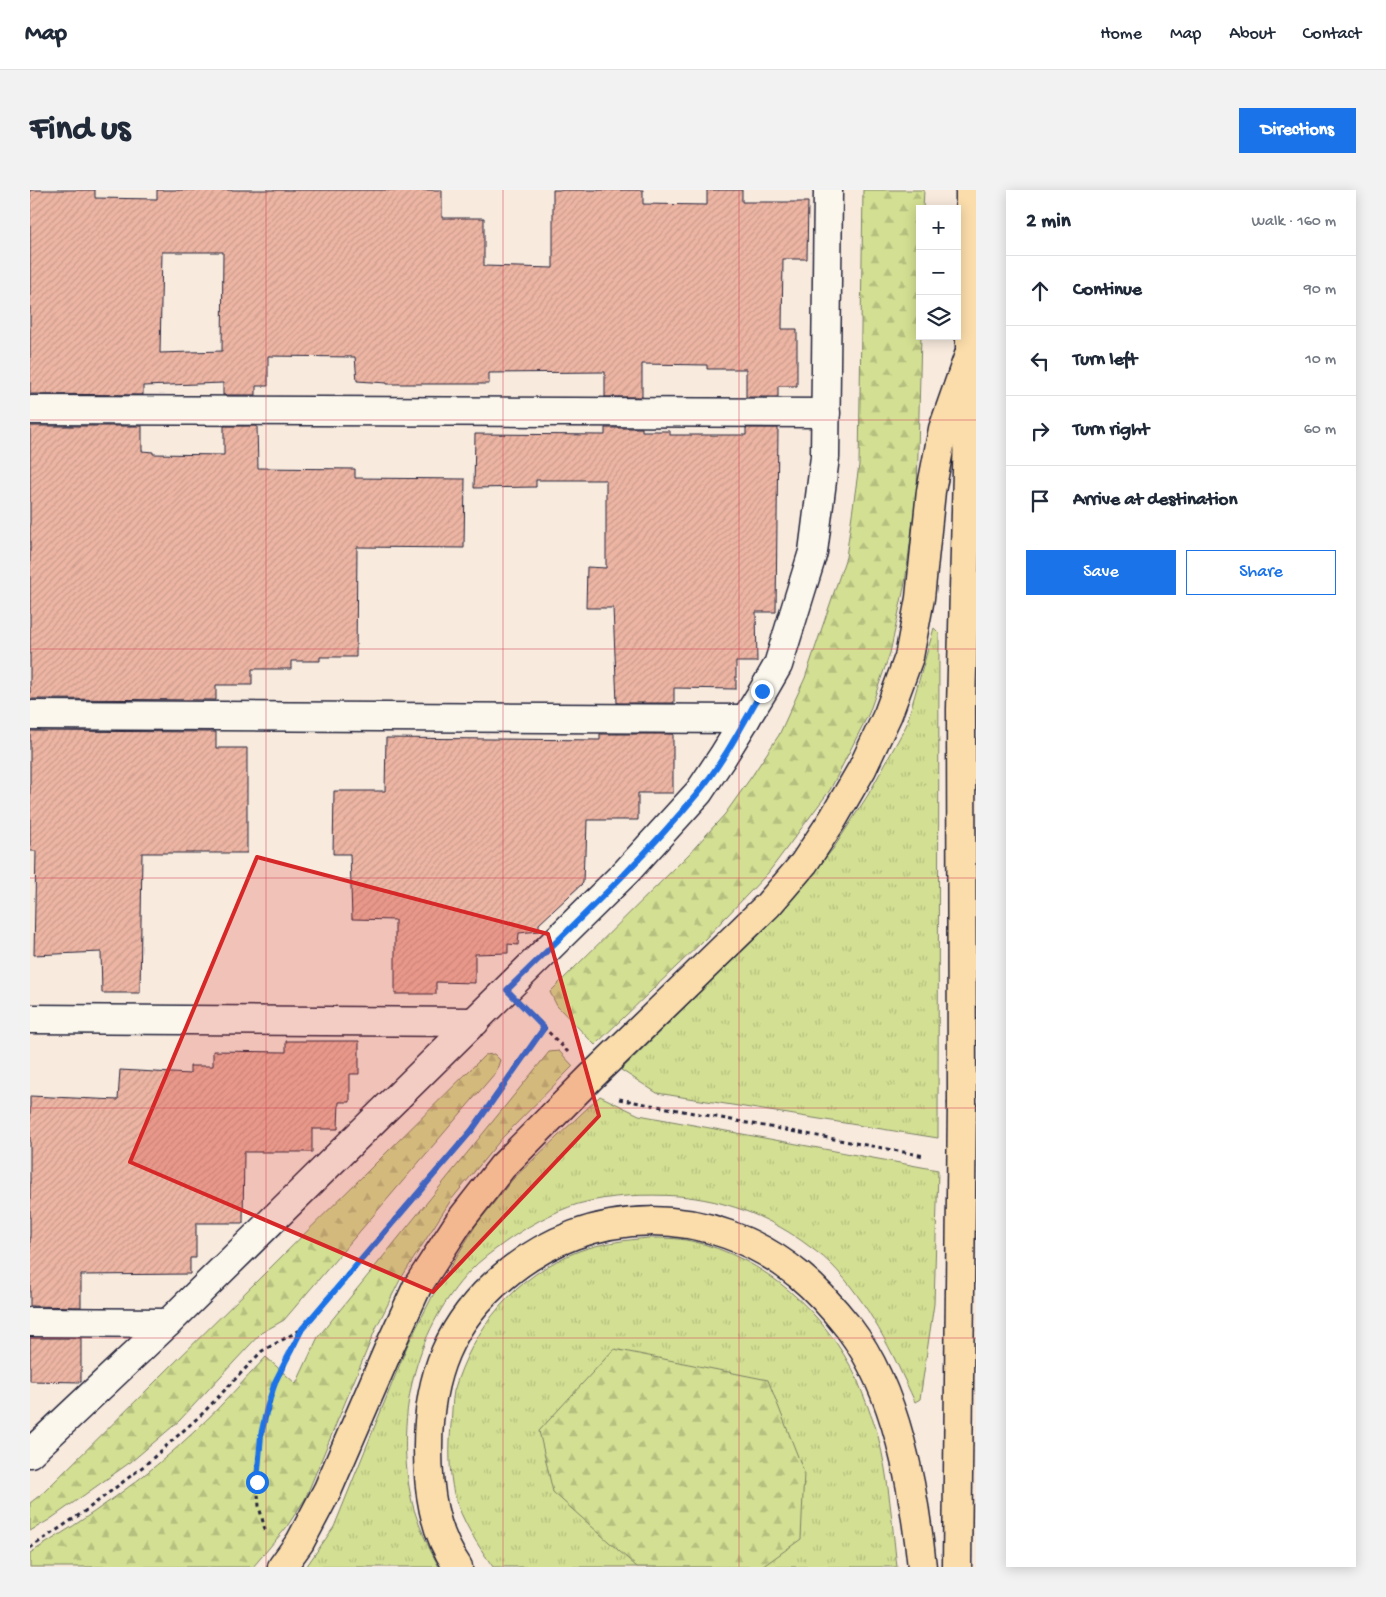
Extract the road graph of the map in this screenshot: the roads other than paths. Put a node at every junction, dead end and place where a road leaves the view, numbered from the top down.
1 (828, 190) edge
2 (970, 190) edge
3 (970, 352) junction
4 (30, 410) edge
5 (826, 413) junction
6 (30, 715) edge
7 (746, 719) junction
8 (30, 1019) edge
9 (475, 1022) junction
10 (30, 1322) edge
11 (168, 1323) junction
12 (30, 1453) edge
13 (282, 1567) edge
14 (458, 1567) edge
15 (922, 1567) edge
16 (957, 1567) edge

1 - 5 street
2 - 3 main road
3 - 13 main road
3 - 16 main road, bridge
4 - 5 street
5 - 7 street
6 - 7 street
7 - 9 street
8 - 9 street
9 - 11 street
10 - 11 street
11 - 12 street
14 - 15 main road

